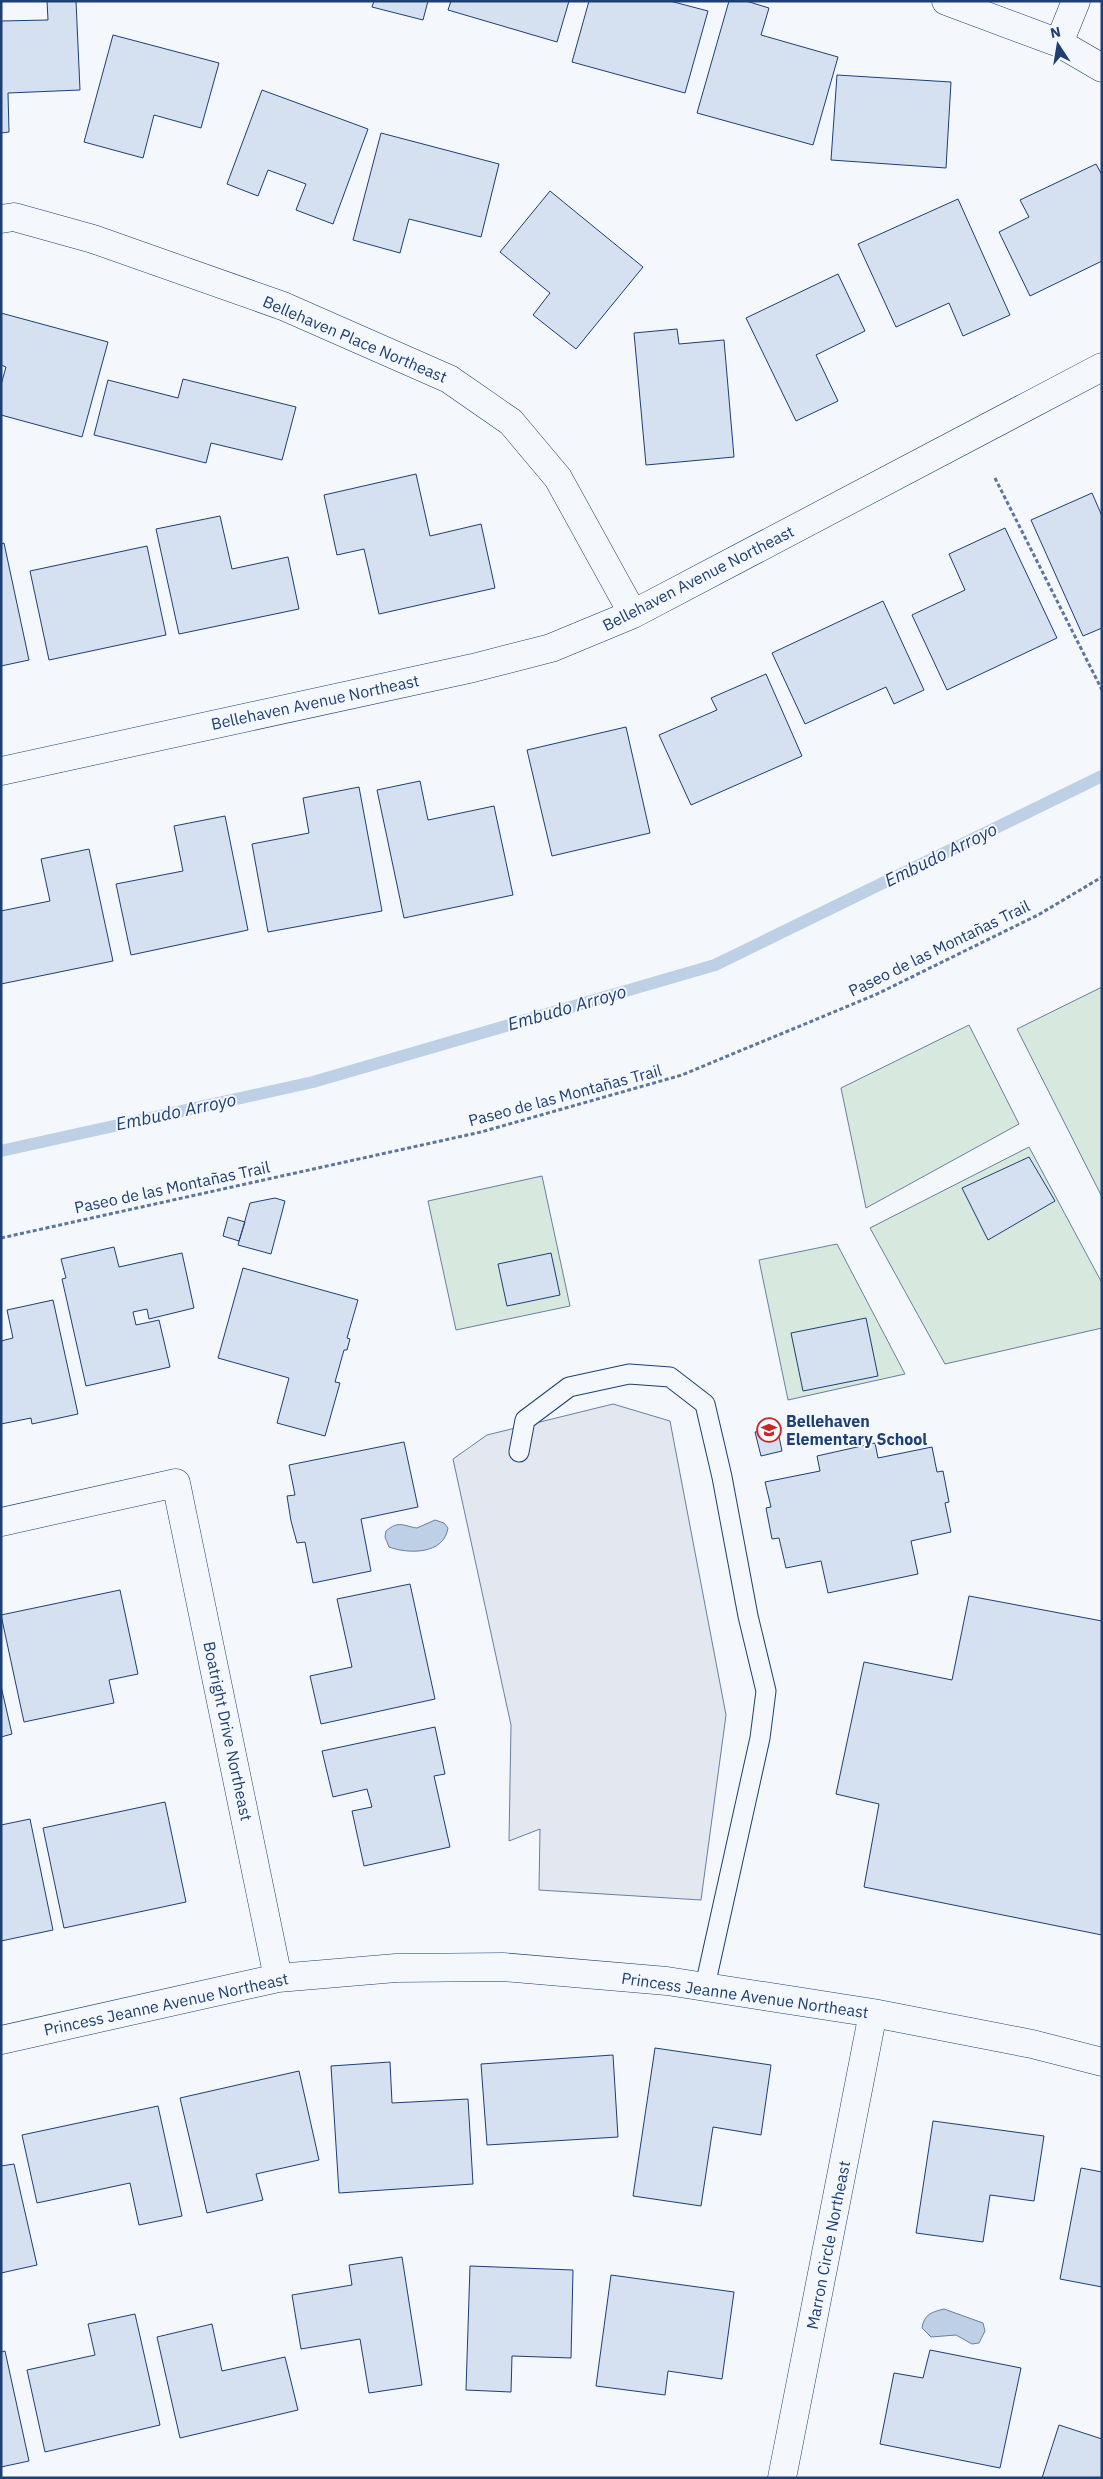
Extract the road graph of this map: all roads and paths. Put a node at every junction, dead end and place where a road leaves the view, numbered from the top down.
1 (946, 1) edge
2 (1076, 1) edge
3 (1059, 43) junction
4 (1102, 68) edge
5 (1, 219) edge
6 (1102, 367) edge
7 (995, 478) dead end
8 (633, 614) junction
9 (1102, 690) edge
10 (1, 771) edge
11 (1102, 877) edge
12 (1, 1238) edge
13 (519, 1452) dead end
14 (1, 1522) edge
15 (278, 1978) junction
16 (706, 1986) junction
17 (874, 2013) junction
18 (1, 2040) edge
19 (1102, 2062) edge
20 (782, 2478) edge

1 - 3 street
2 - 3 street
3 - 4 street
5 - 8 street, Bellehaven Place Northeast
6 - 8 street, Bellehaven Avenue Northeast
7 - 9 path
8 - 10 street, Bellehaven Avenue Northeast
11 - 12 path, Paseo de las Montañas Trail
13 - 16 lane
14 - 15 street, Boatright Drive Northeast
15 - 16 street, Princess Jeanne Avenue Northeast
15 - 18 street, Princess Jeanne Avenue Northeast
16 - 17 street, Princess Jeanne Avenue Northeast
17 - 19 street, Princess Jeanne Avenue Northeast
17 - 20 street, Marron Circle Northeast

